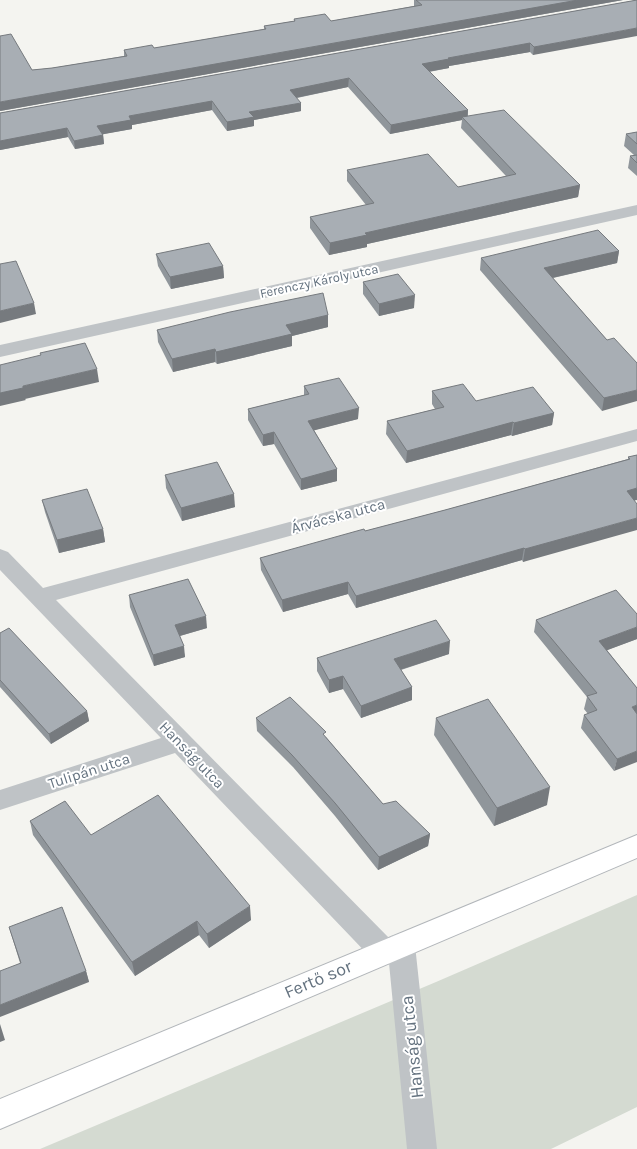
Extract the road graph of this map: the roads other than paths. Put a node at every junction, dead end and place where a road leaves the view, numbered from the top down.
1 (637, 210) edge
2 (0, 351) edge
3 (637, 435) edge
4 (0, 557) edge
5 (38, 597) junction
6 (178, 742) junction
7 (0, 800) edge
8 (637, 846) edge
9 (393, 948) junction
10 (0, 1114) edge
11 (422, 1149) edge

1 - 2 street, Ferenczy Károly utca
3 - 5 street, Árvácska utca
4 - 5 street, Hanság utca
5 - 6 street, Hanság utca
6 - 7 street, Tulipán utca
6 - 9 street, Hanság utca
8 - 9 street, Fertő sor
9 - 10 street, Fertő sor
9 - 11 street, Hanság utca

